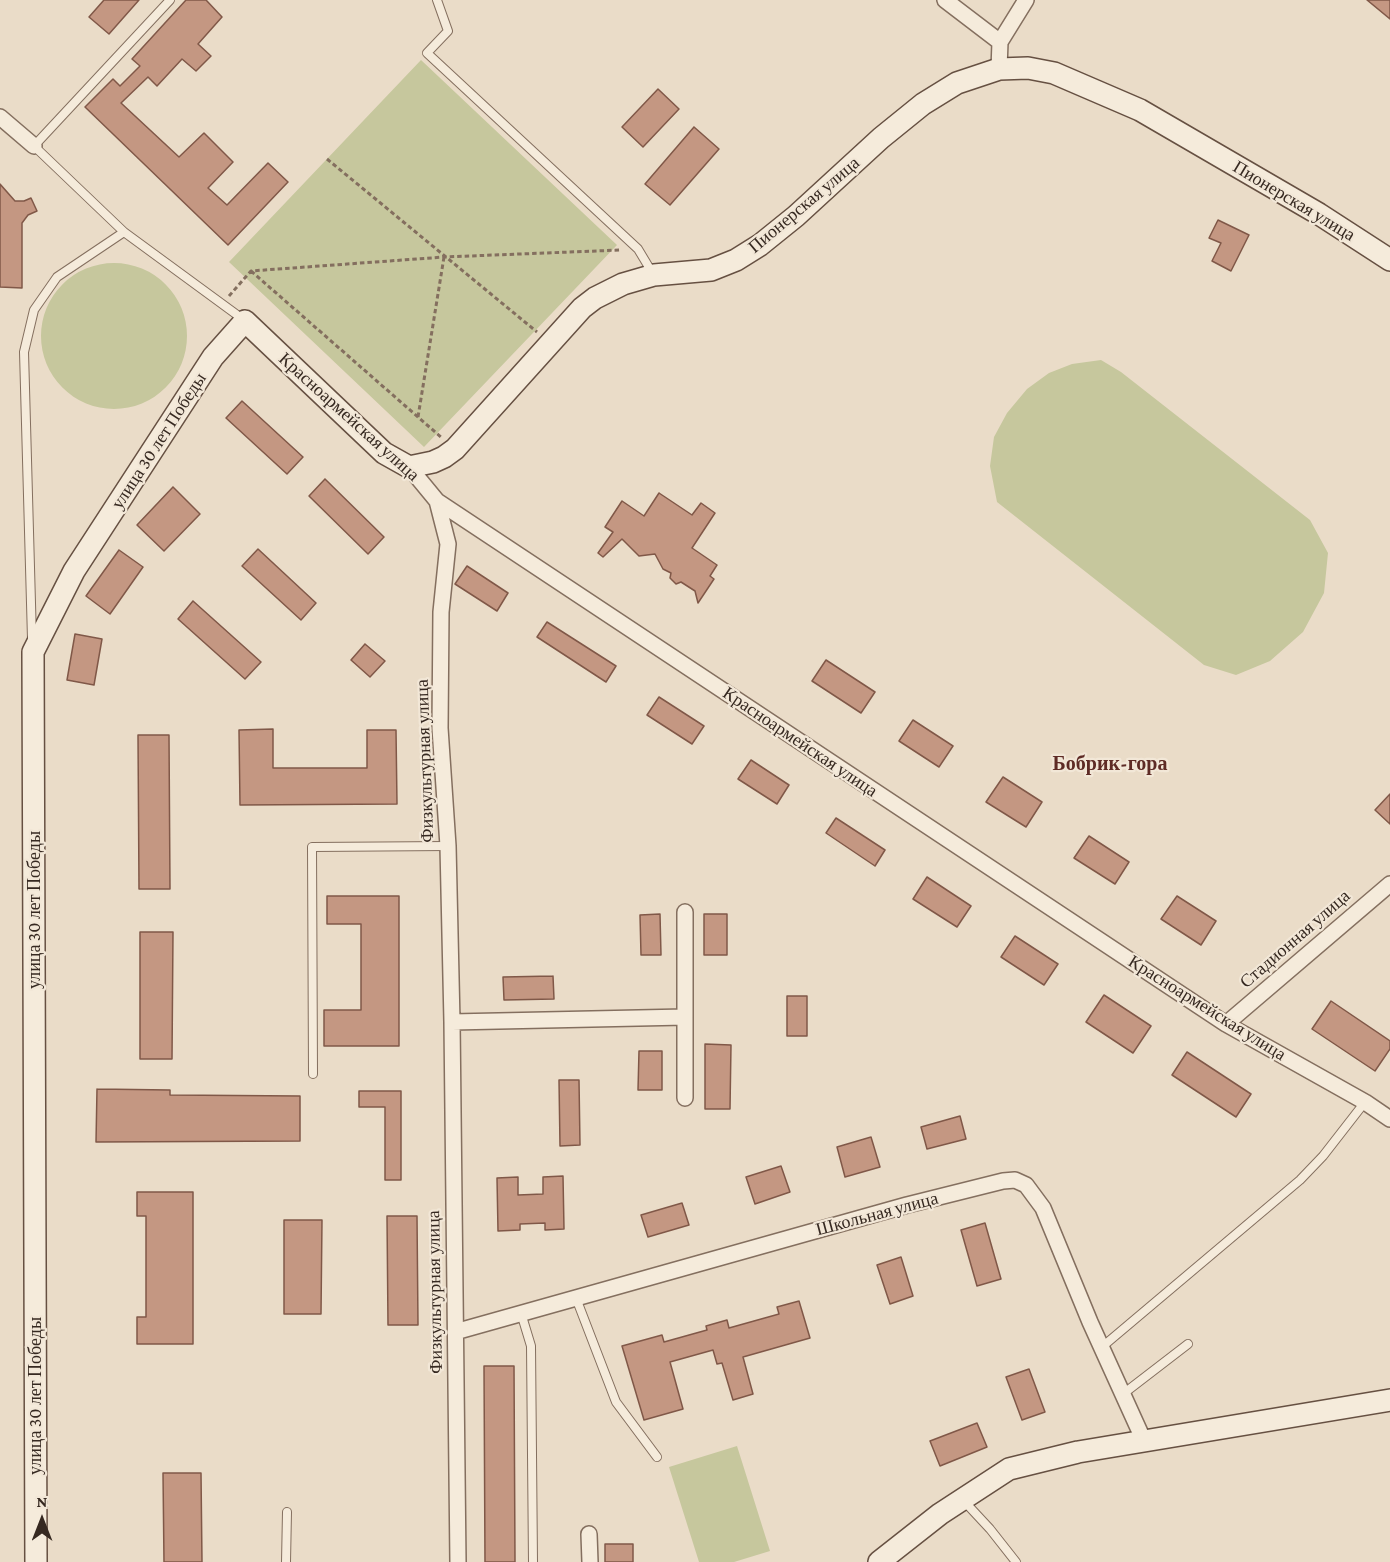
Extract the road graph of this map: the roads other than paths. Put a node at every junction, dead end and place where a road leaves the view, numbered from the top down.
1 (170, 0) edge
2 (437, 0) edge
3 (945, 0) edge
4 (1026, 0) edge
5 (1000, 42) junction
6 (999, 69) junction
7 (0, 117) edge
8 (34, 146) junction
9 (124, 232) junction
10 (1390, 260) edge
11 (654, 275) junction
12 (245, 321) junction
13 (409, 467) junction
14 (437, 501) junction
15 (33, 652) junction
16 (448, 846) junction
17 (1390, 884) edge
18 (685, 912) dead end
19 (685, 1017) junction
20 (452, 1022) junction
21 (1226, 1024) junction
22 (313, 1074) dead end
23 (685, 1098) dead end
24 (1365, 1102) junction
25 (1390, 1119) edge
26 (576, 1298) junction
27 (521, 1313) junction
28 (455, 1332) junction
29 (1188, 1344) dead end
30 (1102, 1347) junction
31 (1123, 1394) junction
32 (1390, 1401) edge
33 (1144, 1442) junction
34 (657, 1457) dead end
35 (962, 1499) junction
36 (286, 1512) dead end
37 (589, 1534) dead end
38 (36, 1562) edge
39 (286, 1562) edge
40 (458, 1562) edge
41 (533, 1562) edge
42 (590, 1562) edge
43 (879, 1562) edge
44 (1016, 1562) edge

1 - 8 lane
2 - 11 lane
3 - 5 street
4 - 5 street
5 - 6 street
6 - 10 main road, Пионерская улица
6 - 11 main road, Пионерская улица
7 - 8 street
8 - 9 lane
9 - 12 lane
9 - 15 lane
11 - 13 main road, Пионерская улица
12 - 13 main road, Красноармейская улица
12 - 15 main road, улица 30 лет Победы
13 - 14 street, Красноармейская улица
14 - 16 street, Физкультурная улица
14 - 21 street, Красноармейская улица
15 - 38 main road, улица 30 лет Победы
16 - 20 street, Физкультурная улица
16 - 22 lane
17 - 21 street, Стадионная улица
18 - 19 street
19 - 20 street
19 - 23 street
20 - 28 street, Физкультурная улица
21 - 24 street, Красноармейская улица
24 - 25 street, Красноармейская улица
24 - 30 lane
26 - 27 street, Школьная улица
26 - 30 street, Школьная улица
26 - 34 lane
27 - 28 street, Школьная улица
27 - 41 lane
28 - 40 street, Физкультурная улица
29 - 31 lane
30 - 31 street, Школьная улица
31 - 33 street, Школьная улица
32 - 33 main road
33 - 35 main road
35 - 43 main road
35 - 44 lane
36 - 39 lane
37 - 42 street

